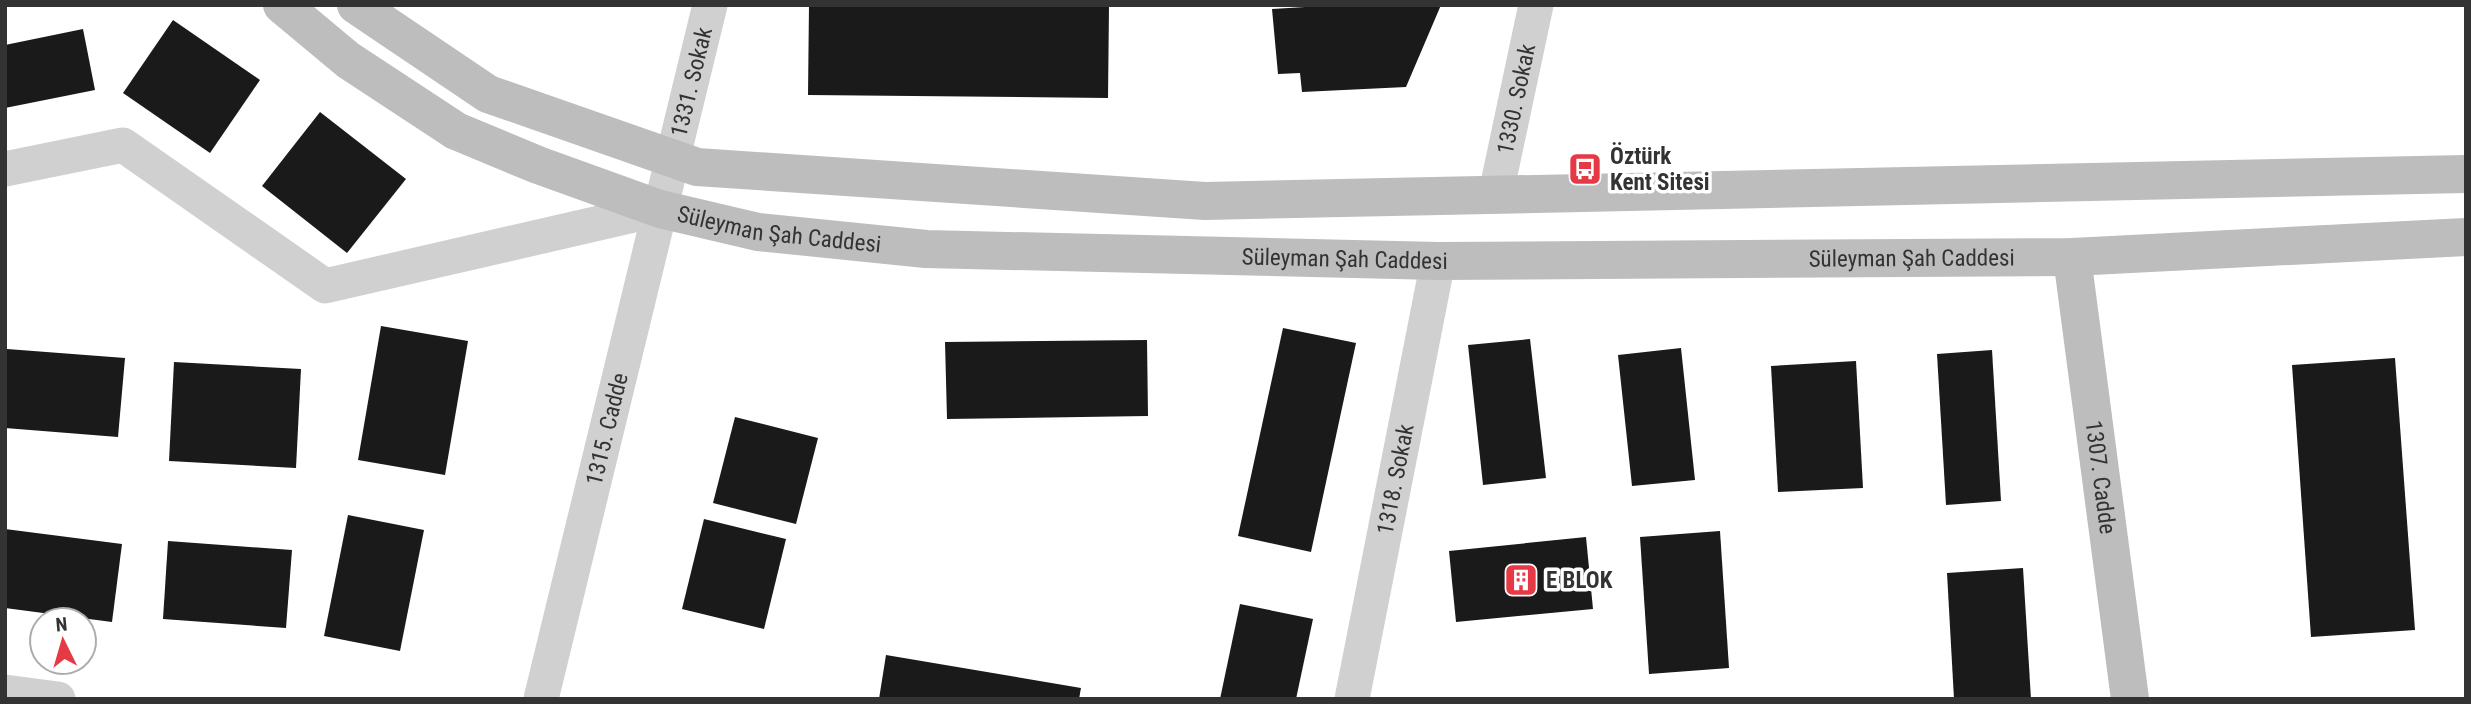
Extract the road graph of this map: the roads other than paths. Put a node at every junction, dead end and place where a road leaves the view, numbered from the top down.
1 (282, 5) edge
2 (356, 5) edge
3 (710, 5) edge
4 (1536, 5) edge
5 (672, 159) junction
6 (5, 169) edge
7 (2466, 174) edge
8 (1496, 194) junction
9 (660, 209) junction
10 (2466, 237) edge
11 (2072, 257) junction
12 (1438, 261) junction
13 (14, 695) edge
14 (58, 699) edge
15 (541, 699) edge
16 (1352, 699) edge
17 (2130, 699) edge

1 - 9 main road, Süleyman Şah Caddesi
2 - 5 main road, Süleyman Şah Caddesi
3 - 5 street, 1331. Sokak
4 - 8 street, 1330. Sokak
5 - 8 main road, Süleyman Şah Caddesi
5 - 9 street, 1315. Cadde
6 - 9 street
7 - 8 main road, Süleyman Şah Caddesi
9 - 12 main road, Süleyman Şah Caddesi
9 - 15 street, 1315. Cadde
10 - 11 main road, Süleyman Şah Caddesi
11 - 12 main road, Süleyman Şah Caddesi
11 - 17 main road, 1307. Cadde
12 - 16 street, 1318. Sokak
13 - 14 street

